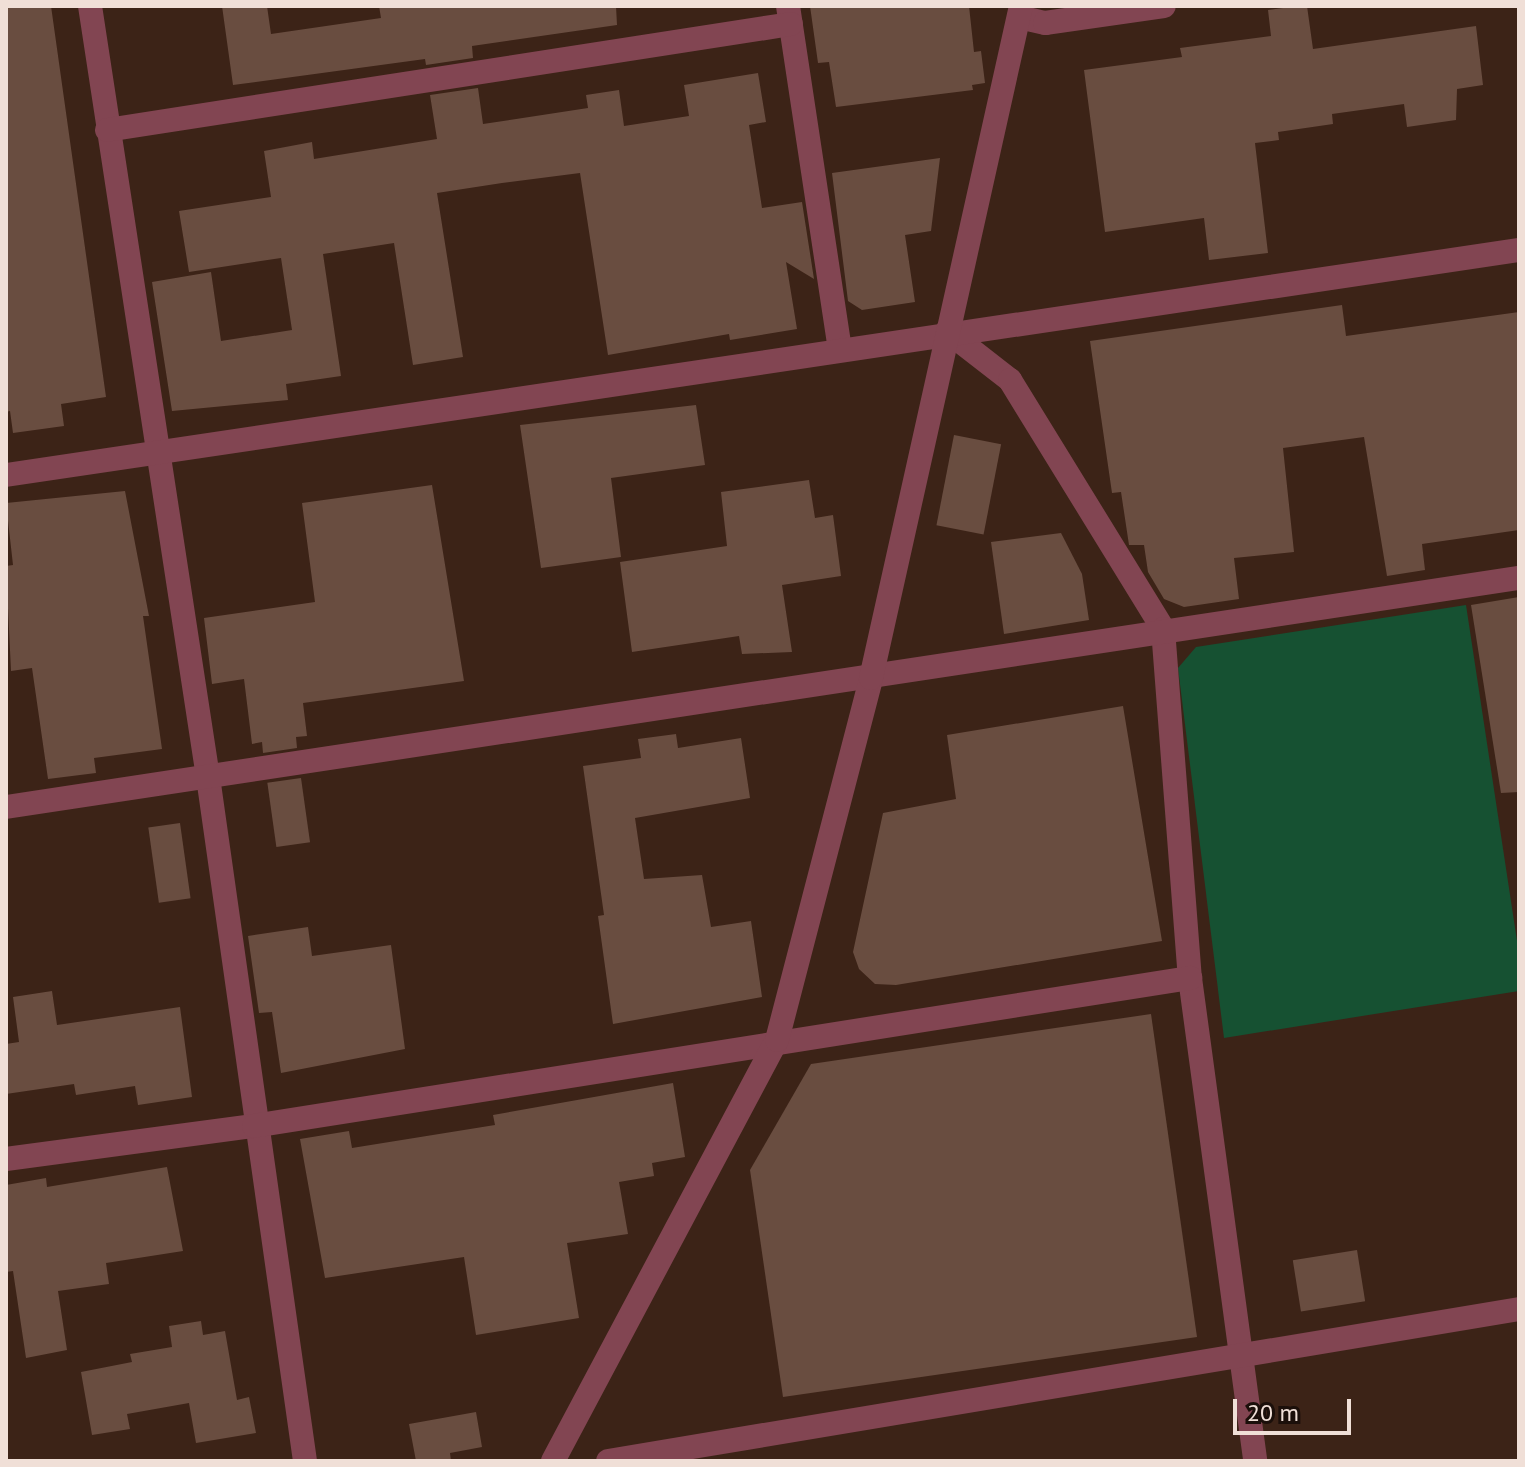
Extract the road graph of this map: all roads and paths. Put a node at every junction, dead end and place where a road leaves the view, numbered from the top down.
1 (90, 6) edge
2 (1164, 6) edge
3 (1020, 11) edge
4 (790, 15) edge
5 (107, 130) junction
6 (1519, 250) edge
7 (947, 331) junction
8 (840, 350) junction
9 (157, 454) junction
10 (6, 475) edge
11 (1519, 578) edge
12 (1163, 629) junction
13 (871, 678) junction
14 (208, 777) junction
15 (6, 807) edge
16 (1190, 978) junction
17 (777, 1040) junction
18 (254, 1126) junction
19 (6, 1159) edge
20 (1519, 1309) edge
21 (1242, 1356) junction
22 (301, 1460) edge
23 (553, 1461) edge
24 (608, 1461) edge
25 (1255, 1461) edge

1 - 5 street
2 - 3 street
3 - 7 street
4 - 5 street
4 - 8 street
5 - 9 street
6 - 7 street
7 - 8 street
7 - 12 street
7 - 13 street
8 - 9 street
9 - 10 street
9 - 14 street
11 - 12 street
12 - 13 street
12 - 16 street
13 - 14 street
13 - 17 street
14 - 15 street
14 - 18 street
16 - 17 street
16 - 21 street
17 - 18 street
17 - 23 street
18 - 19 street
18 - 22 street
20 - 21 street
21 - 24 street
21 - 25 street

